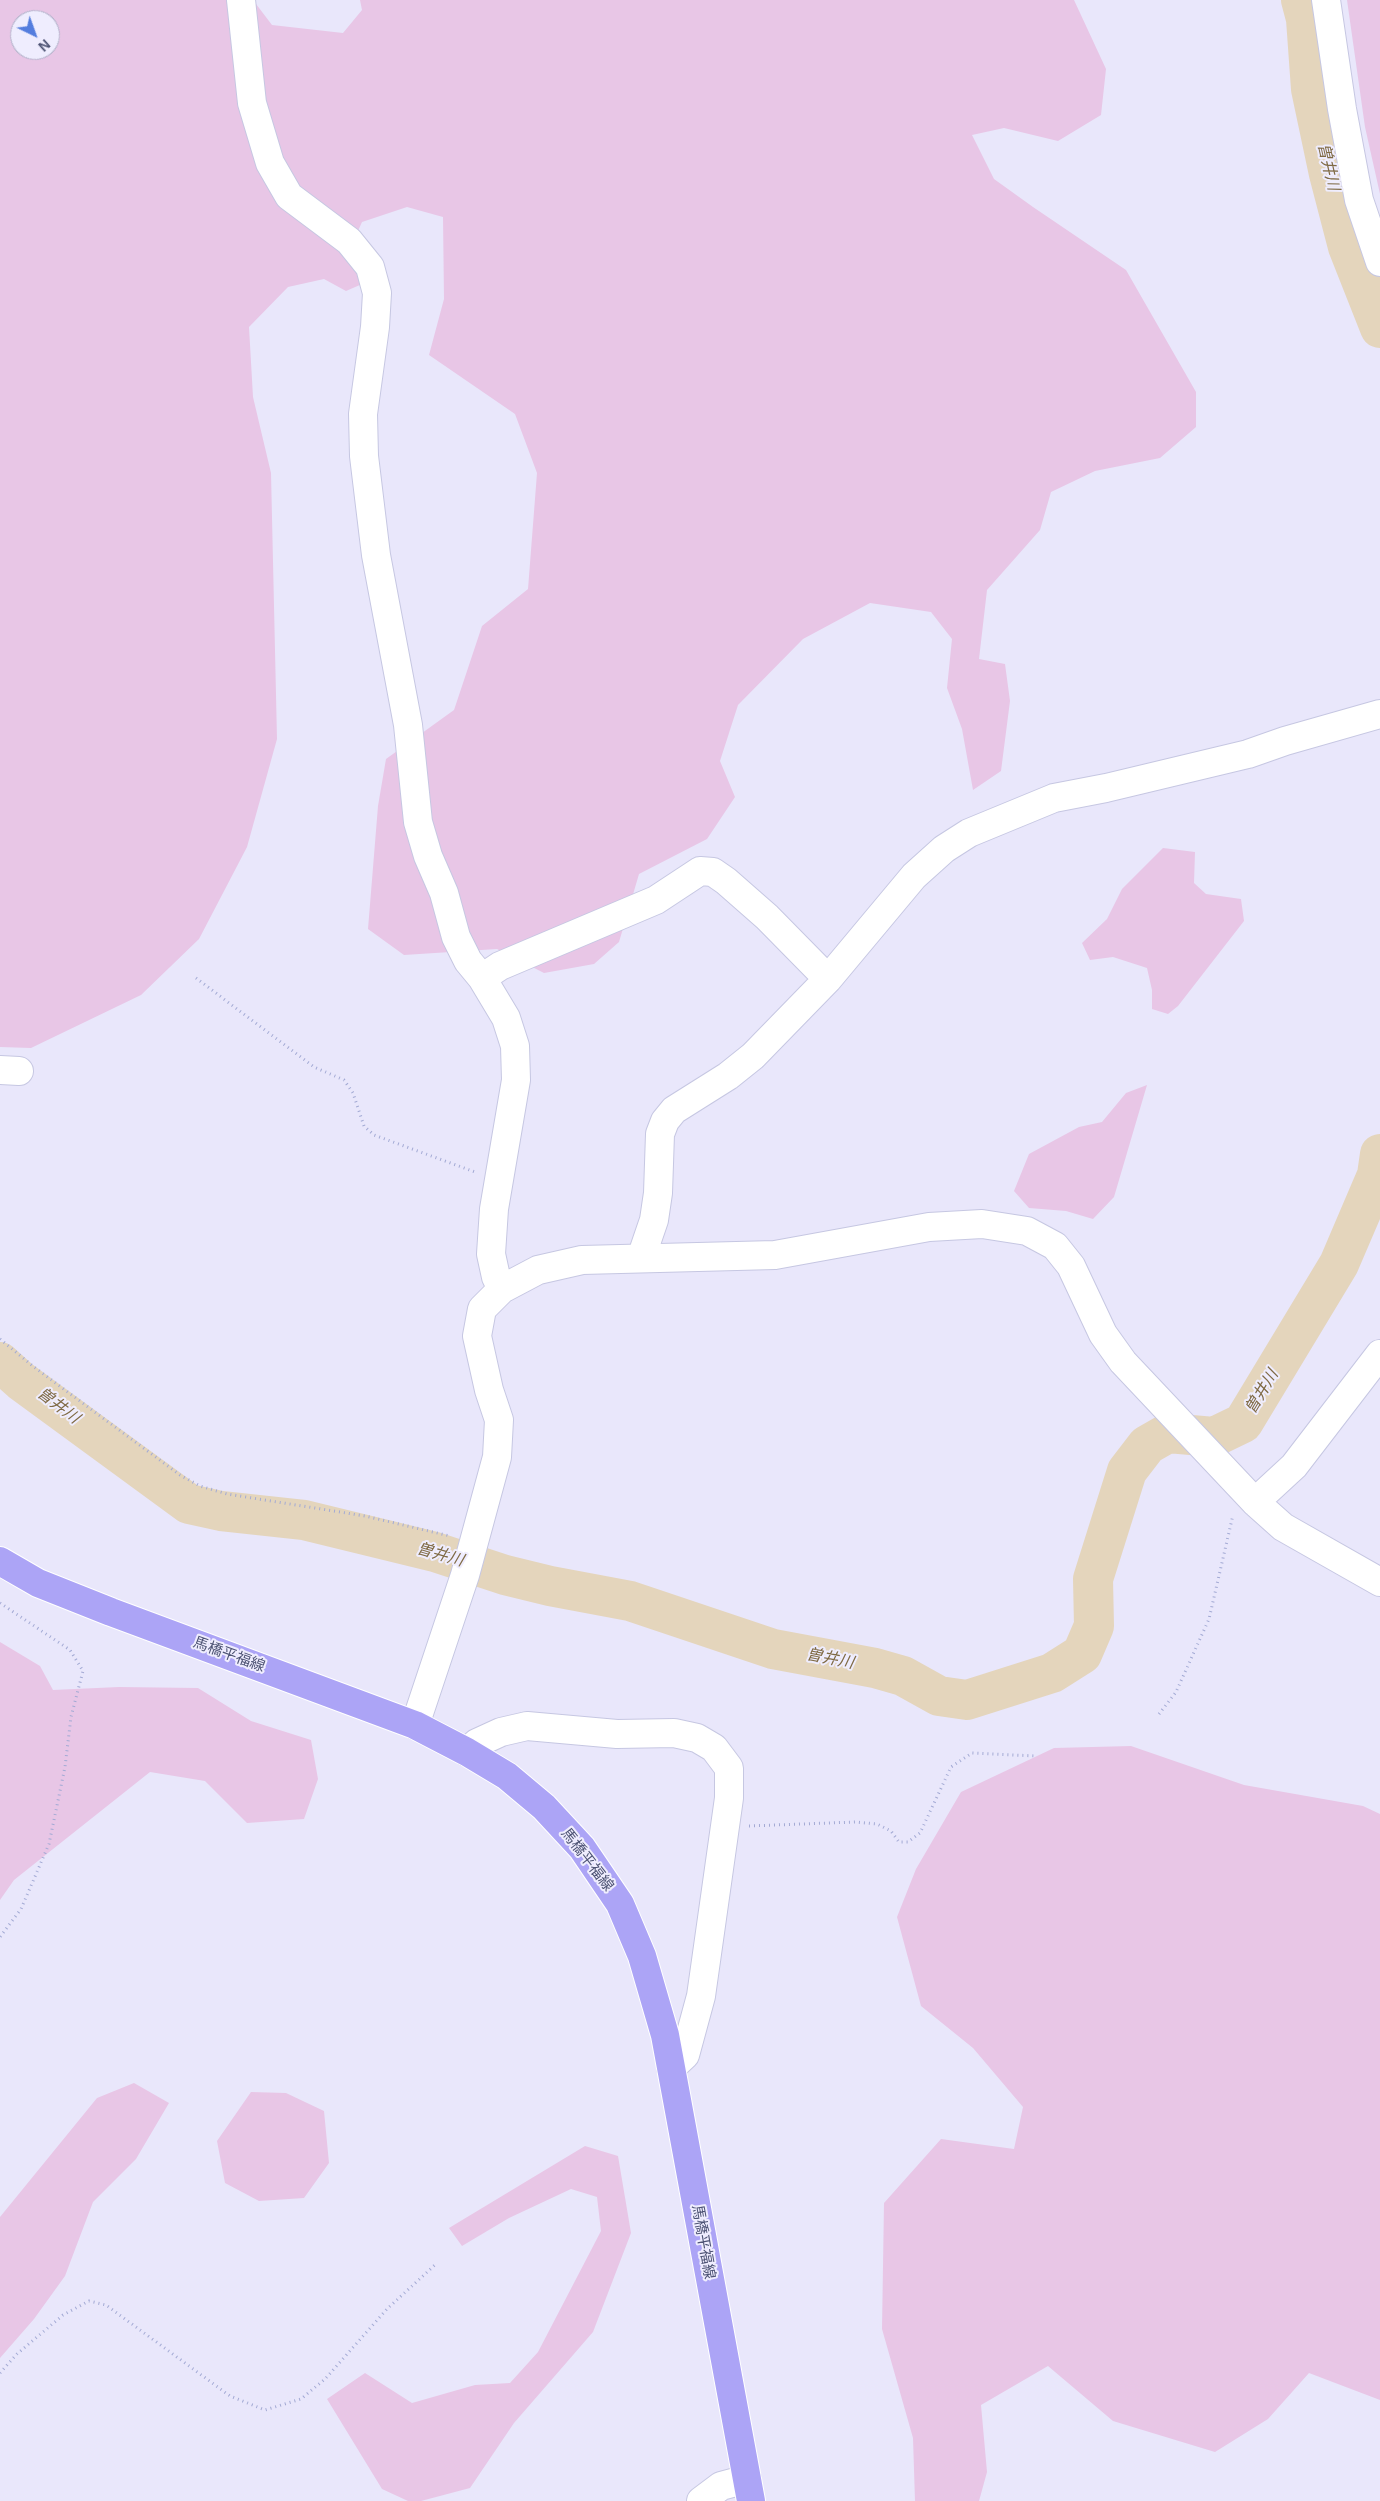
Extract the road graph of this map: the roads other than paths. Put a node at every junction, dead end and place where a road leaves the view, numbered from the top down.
1 (241, 0) edge
2 (1326, 0) edge
3 (1380, 262) edge
4 (1380, 714) edge
5 (482, 978) junction
6 (828, 980) junction
7 (641, 1258) junction
8 (502, 1289) junction
9 (1380, 1354) edge
10 (1250, 1497) junction
11 (0, 1561) edge
12 (1380, 1582) edge
13 (415, 1725) junction
14 (467, 1752) junction
15 (671, 2068) junction
16 (749, 2490) edge
17 (701, 2501) edge

1 - 5 street
2 - 3 street
4 - 6 street
5 - 6 street
5 - 8 street
6 - 7 street
7 - 8 street
7 - 10 street
8 - 13 street
9 - 10 street
10 - 12 street
11 - 13 main road, 馬橋平福線
13 - 14 main road, 馬橋平福線
14 - 15 main road, 馬橋平福線
14 - 15 street
15 - 16 main road, 馬橋平福線
16 - 17 street

